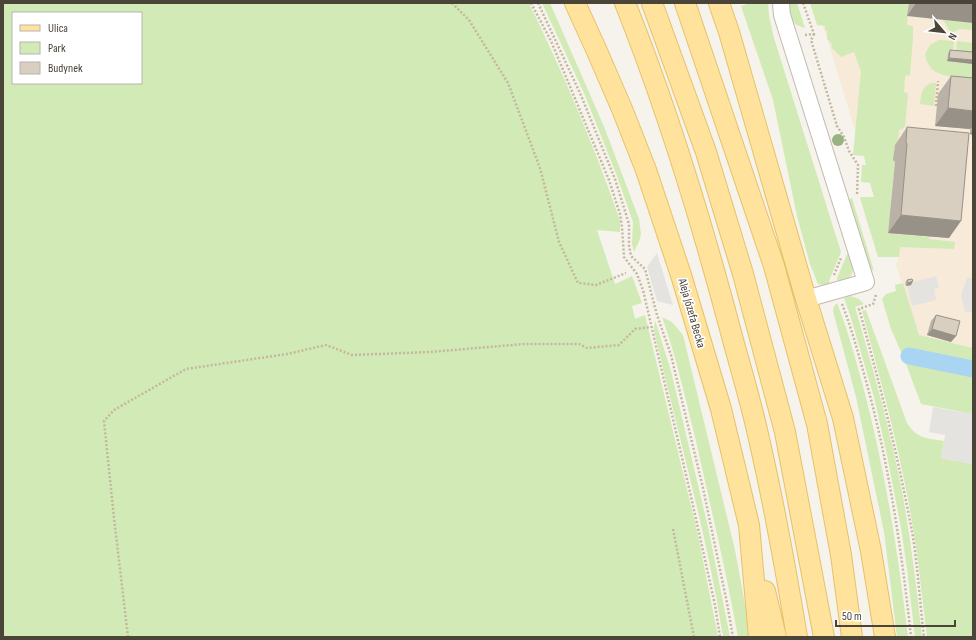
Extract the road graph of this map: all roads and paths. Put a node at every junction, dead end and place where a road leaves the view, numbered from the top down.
1 (452, 3) edge
2 (531, 3) edge
3 (538, 3) edge
4 (575, 3) edge
5 (625, 3) edge
6 (652, 3) edge
7 (685, 3) edge
8 (719, 3) edge
9 (781, 3) edge
10 (803, 3) edge
11 (814, 34) junction
12 (790, 38) junction
13 (938, 81) dead end
14 (936, 106) dead end
15 (858, 203) dead end
16 (626, 273) dead end
17 (877, 292) dead end
18 (840, 299) dead end
19 (806, 300) junction
20 (651, 326) junction
21 (749, 525) junction
22 (673, 529) dead end
23 (871, 550) junction
24 (128, 637) edge
25 (694, 637) edge
26 (720, 637) edge
27 (733, 637) edge
28 (759, 637) edge
29 (776, 637) edge
30 (797, 637) edge
31 (824, 637) edge
32 (852, 637) edge
33 (875, 637) edge
34 (885, 637) edge
35 (911, 637) edge
36 (924, 637) edge

1 - 16 path
2 - 20 path
3 - 27 path
4 - 21 main road, Aleja Józefa Becka
5 - 30 main road
6 - 31 main road
7 - 32 main road
8 - 19 main road
9 - 12 lane
10 - 11 path
11 - 12 path
11 - 15 path
12 - 19 lane
13 - 14 path
17 - 36 path
18 - 35 path
19 - 23 main road
20 - 24 path
20 - 26 path
21 - 28 main road, Aleja Józefa Becka
21 - 29 main road
22 - 25 path
23 - 33 main road
23 - 34 main road

